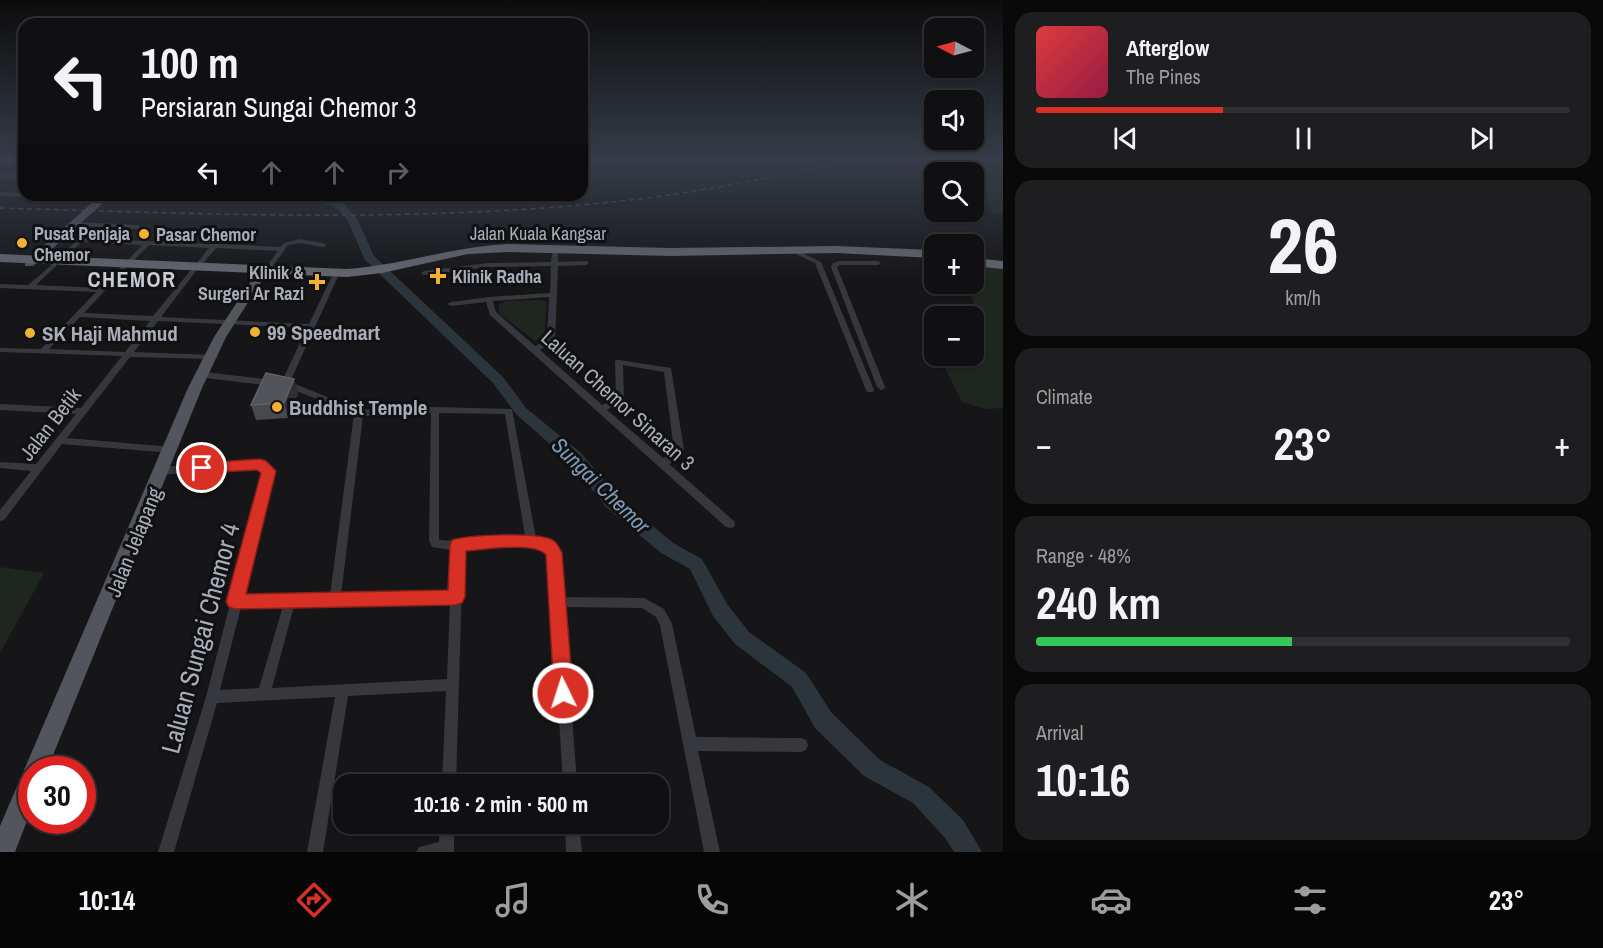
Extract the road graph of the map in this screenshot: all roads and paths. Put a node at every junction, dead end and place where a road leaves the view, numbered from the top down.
1 (99, 201) edge
2 (137, 227) dead end
3 (226, 231) dead end
4 (57, 239) junction
5 (81, 240) junction
6 (147, 243) junction
7 (323, 245) dead end
8 (214, 246) junction
9 (492, 248) junction
10 (42, 249) junction
11 (281, 249) junction
12 (924, 255) edge
13 (924, 255) edge
14 (584, 256) junction
15 (822, 257) junction
16 (555, 258) junction
17 (0, 259) edge
18 (984, 261) edge
19 (28, 262) junction
20 (56, 263) junction
21 (878, 263) dead end
22 (1003, 263) edge
23 (125, 266) junction
24 (395, 268) junction
25 (195, 269) junction
26 (265, 272) junction
27 (424, 273) dead end
28 (336, 274) junction
29 (825, 281) junction
30 (839, 281) junction
31 (0, 286) edge
32 (30, 287) junction
33 (102, 290) junction
34 (554, 295) junction
35 (489, 299) junction
36 (451, 304) dead end
37 (78, 315) junction
38 (155, 319) junction
39 (231, 322) junction
40 (311, 326) junction
41 (0, 350) edge
42 (534, 350) junction
43 (42, 352) junction
44 (127, 354) junction
45 (212, 357) junction
46 (205, 375) junction
47 (866, 382) junction
48 (285, 384) junction
49 (870, 390) dead end
50 (0, 406) edge
51 (601, 409) junction
52 (435, 410) junction
53 (83, 411) junction
54 (359, 414) junction
55 (59, 441) junction
56 (169, 450) junction
57 (662, 463) junction
58 (0, 465) edge
59 (39, 468) junction
60 (161, 471) junction
61 (0, 517) edge
62 (730, 524) dead end
63 (531, 540) junction
64 (458, 545) junction
65 (456, 597) junction
66 (335, 598) junction
67 (290, 600) junction
68 (235, 602) junction
69 (557, 602) junction
70 (453, 685) junction
71 (342, 691) junction
72 (264, 694) junction
73 (212, 697) junction
74 (690, 744) junction
75 (801, 745) dead end
76 (41, 756) edge
77 (47, 756) edge
78 (449, 774) edge
79 (569, 774) edge
80 (18, 812) edge
81 (18, 830) edge
82 (447, 834) edge
83 (573, 834) edge
84 (446, 850) edge
85 (2, 852) edge
86 (9, 852) edge
87 (166, 852) edge
88 (315, 852) edge
89 (424, 852) edge
90 (574, 852) edge
91 (712, 852) edge

1 - 4 main road
2 - 4 street
3 - 8 street, Jalan Betik
4 - 5 street
4 - 10 main road
4 - 19 main road
5 - 6 street
5 - 20 street
6 - 8 street
6 - 23 street
7 - 11 street
8 - 11 street
8 - 25 street, Jalan Betik
9 - 14 highway, Jalan Kuala Kangsar
9 - 16 highway
9 - 24 highway, Jalan Kuala Kangsar
10 - 17 highway
10 - 19 main road
11 - 26 street
12 - 14 highway, Jalan Kuala Kangsar
13 - 15 highway, Jalan Kuala Kangsar
14 - 16 highway
15 - 16 highway, Jalan Kuala Kangsar
15 - 29 street
16 - 24 highway, Jalan Kuala Kangsar
16 - 27 street
16 - 34 street
17 - 19 highway, Jalan Kuala Kangsar
18 - 22 highway
19 - 20 highway, Jalan Kuala Kangsar
20 - 23 highway, Jalan Kuala Kangsar
20 - 32 street
21 - 30 street
23 - 25 highway, Jalan Kuala Kangsar
23 - 33 street
24 - 28 highway, Jalan Kuala Kangsar
25 - 26 highway, Jalan Kuala Kangsar
25 - 38 street, Jalan Betik
26 - 28 highway, Jalan Kuala Kangsar
26 - 39 main road, Jalan Jelapang
28 - 40 street
29 - 30 street
29 - 47 street
30 - 47 street
31 - 32 street
32 - 33 street
33 - 37 street
34 - 35 street
34 - 42 street
35 - 36 street
35 - 42 street, Laluan Chemor Sinaran 3
37 - 38 street
37 - 43 street
38 - 39 street
38 - 44 street, Jalan Betik
39 - 40 street
39 - 45 main road, Jalan Jelapang
40 - 48 street
41 - 43 street
42 - 51 street, Laluan Chemor Sinaran 3
43 - 44 street
44 - 45 street
44 - 53 street, Jalan Betik
45 - 46 main road, Jalan Jelapang
45 - 56 main road, Jalan Jelapang
46 - 48 street
46 - 56 main road, Jalan Jelapang
47 - 49 street
48 - 54 street
50 - 53 street
51 - 57 street, Laluan Chemor Sinaran 3
51 - 57 street
52 - 54 street
52 - 63 street
52 - 64 street
53 - 55 street, Jalan Betik
54 - 66 street
55 - 56 street
55 - 59 street, Jalan Betik
56 - 60 main road, Jalan Jelapang
57 - 62 street, Laluan Chemor Sinaran 3
58 - 59 street
59 - 61 street, Jalan Betik
60 - 68 street, Laluan Sungai Chemor 4
60 - 76 main road, Jalan Jelapang
60 - 77 main road, Jalan Jelapang
63 - 64 street
63 - 69 street
64 - 65 street
65 - 66 street
65 - 70 street
66 - 67 street
67 - 68 street
67 - 72 street
68 - 73 street, Laluan Sungai Chemor 4
69 - 74 street
69 - 79 street
70 - 71 street
70 - 78 street
71 - 72 street
71 - 88 street
72 - 73 street
73 - 87 street, Laluan Sungai Chemor 4
74 - 75 street
74 - 91 street
80 - 85 main road
81 - 86 main road
82 - 84 street
83 - 90 street
84 - 89 street

